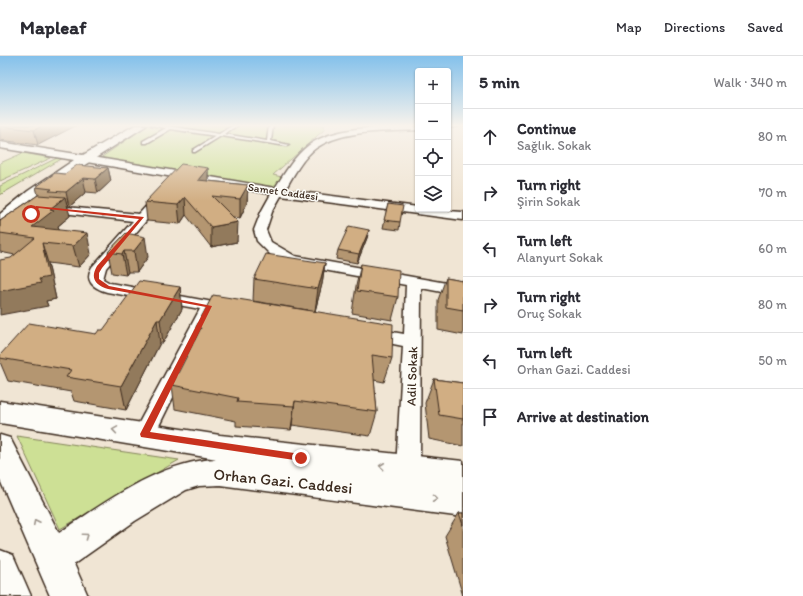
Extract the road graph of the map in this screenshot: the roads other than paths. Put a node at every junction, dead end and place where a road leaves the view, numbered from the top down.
1 (33, 150) edge
2 (94, 150) edge
3 (96, 150) edge
4 (309, 150) edge
5 (82, 158) junction
6 (112, 162) dead end
7 (179, 176) junction
8 (278, 192) junction
9 (13, 202) junction
10 (463, 216) edge
11 (142, 218) junction
12 (0, 222) edge
13 (414, 282) junction
14 (463, 291) edge
15 (209, 306) junction
16 (241, 312) edge
17 (358, 332) edge
18 (413, 342) junction
19 (0, 412) edge
20 (144, 434) junction
21 (0, 448) edge
22 (463, 475) edge
23 (407, 482) junction
24 (463, 502) edge
25 (54, 558) junction
26 (0, 568) edge
27 (12, 596) edge
28 (69, 596) edge

1 - 5 street
2 - 5 street
3 - 5 street
4 - 8 street
5 - 6 lane
5 - 7 street, Samet Caddesi
5 - 9 street
7 - 8 street, Samet Caddesi
7 - 11 street
8 - 10 street, Samet Caddesi
8 - 13 street
9 - 11 street
9 - 12 street
11 - 15 street
13 - 14 street
13 - 18 street, Adil Sokak
15 - 16 street
15 - 20 street
17 - 18 street
18 - 23 street, Adil Sokak
20 -> 19 street, Orhan Gazi. Caddesi
23 -> 20 street, Orhan Gazi. Caddesi
25 -> 21 street
22 - 23 street, Orhan Gazi. Caddesi
23 -> 24 street, Orhan Gazi. Caddesi
25 -> 23 street, Orhan Gazi. Caddesi
25 - 28 street
26 - 27 street

